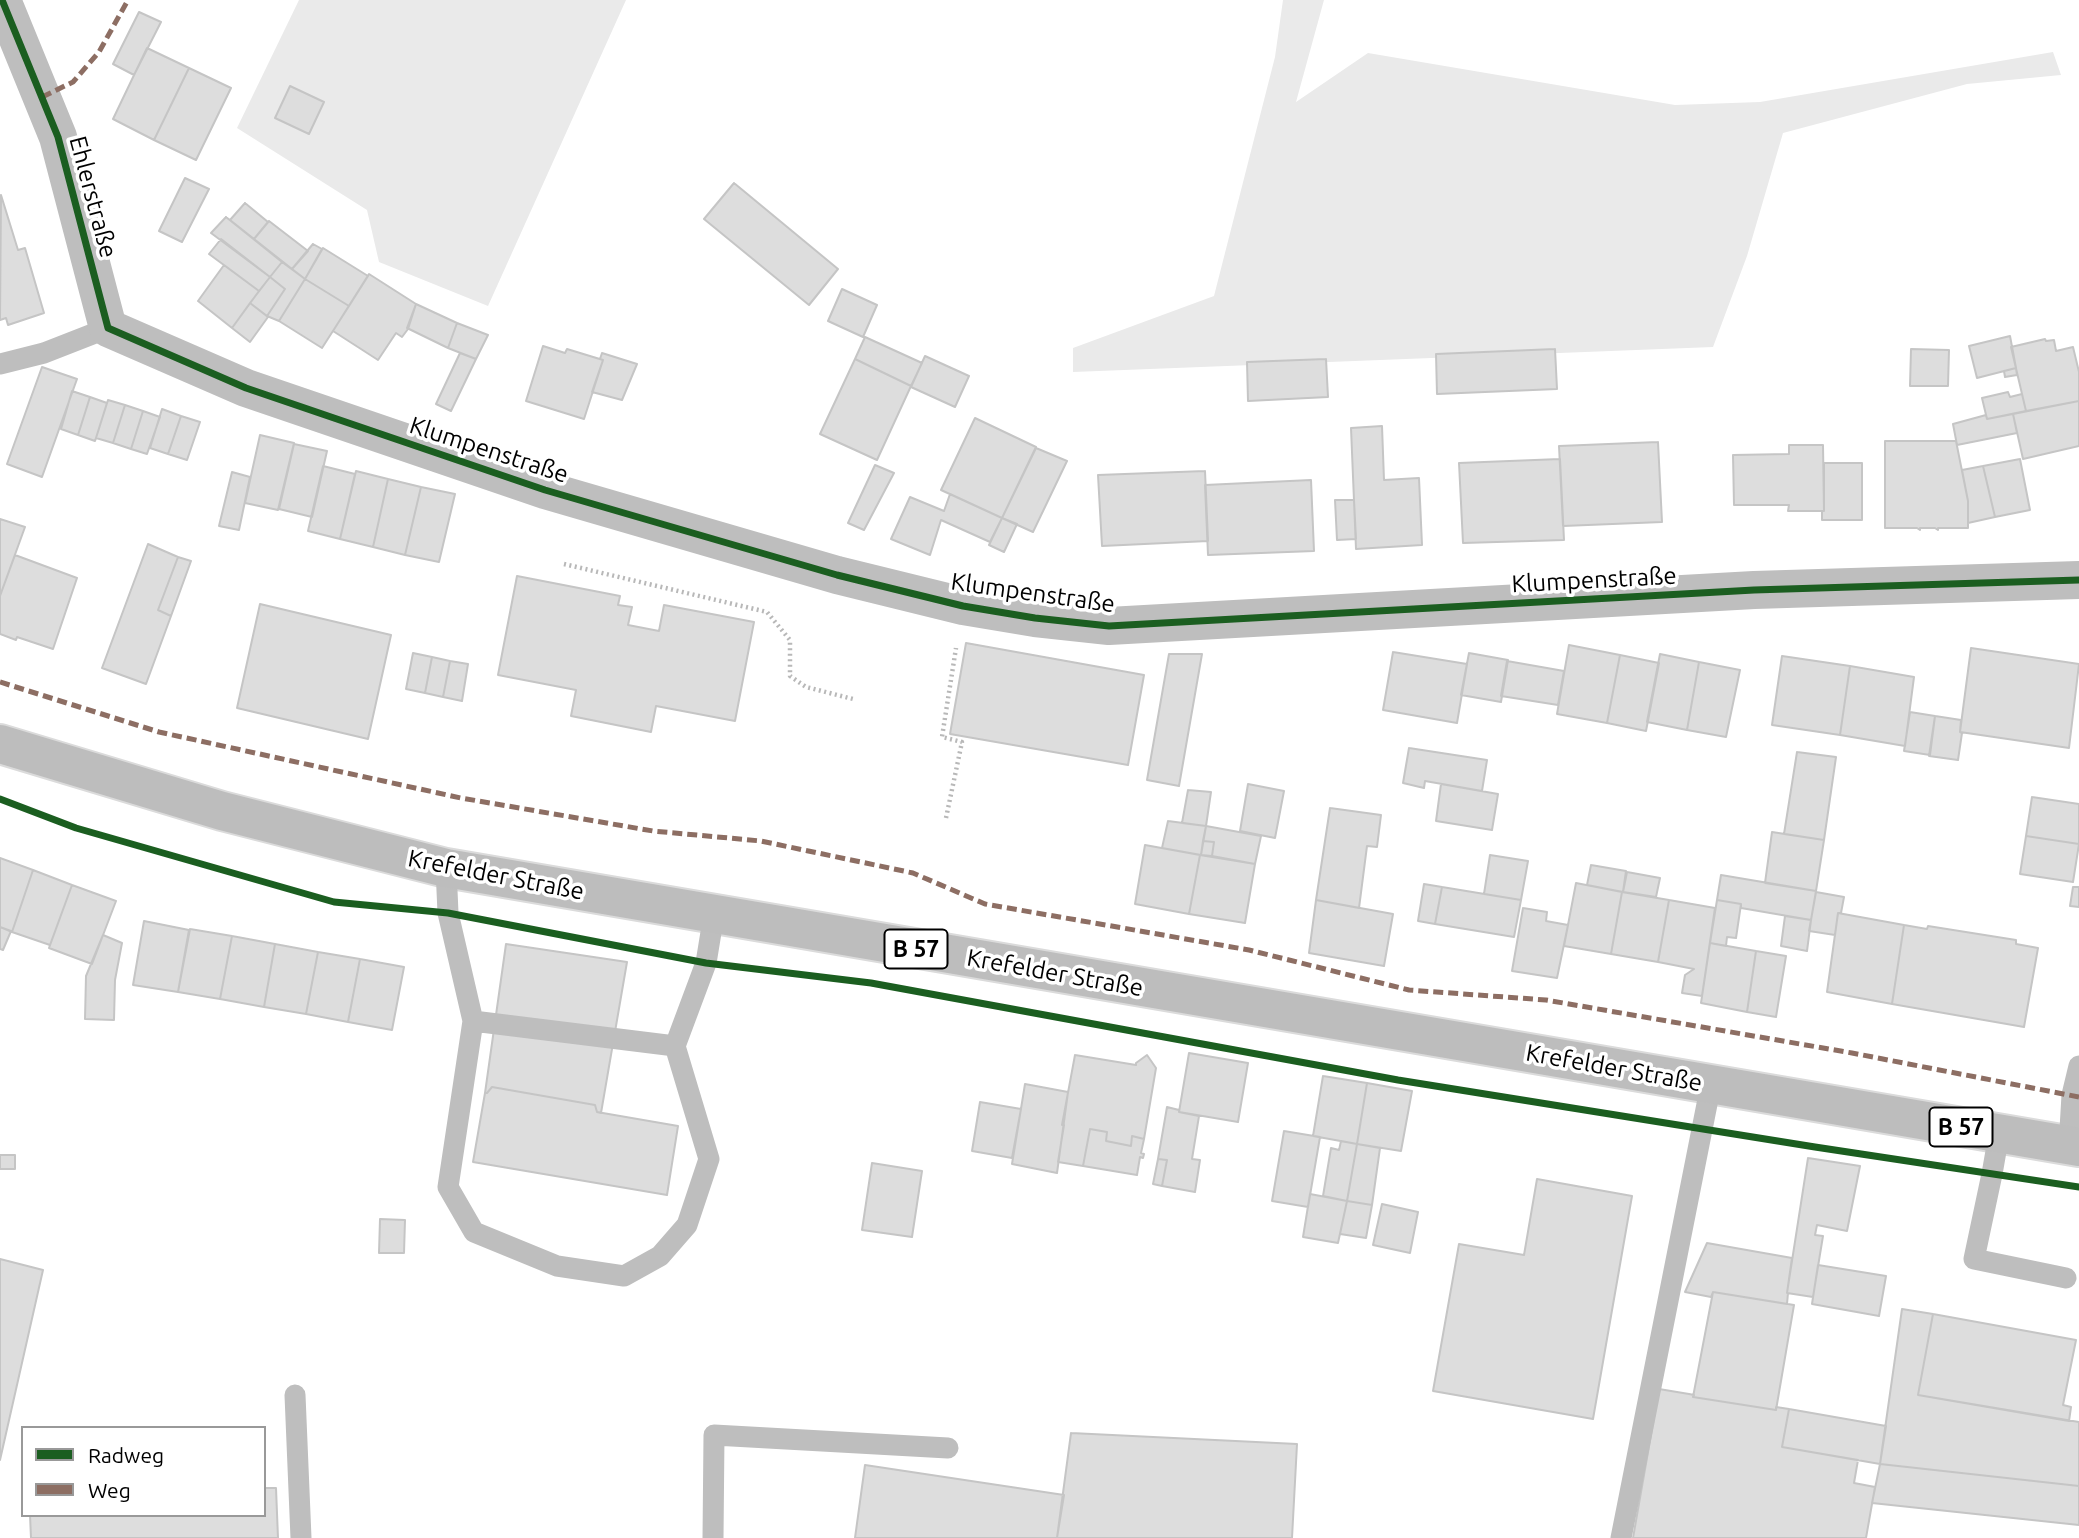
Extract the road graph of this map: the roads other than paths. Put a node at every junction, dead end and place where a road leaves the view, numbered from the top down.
1 (4, 12) edge
2 (108, 328) junction
3 (0, 364) edge
4 (2079, 580) edge
5 (0, 744) edge
6 (446, 868) junction
7 (714, 914) junction
8 (473, 1021) junction
9 (675, 1046) junction
10 (2079, 1066) edge
11 (1711, 1084) junction
12 (1999, 1134) junction
13 (2074, 1147) edge
14 (2066, 1278) dead end
15 (295, 1395) dead end
16 (948, 1448) dead end
17 (301, 1538) edge
18 (713, 1538) edge
19 (1621, 1538) edge

1 - 2 street, Ehlerstraße
2 - 3 lane
2 - 4 street, Klumpenstraße
5 - 6 main road, Krefelder Straße / B 57
6 - 7 main road, Krefelder Straße / B 57
6 - 8 lane
7 - 9 lane
7 - 11 main road, Krefelder Straße / B 57
8 - 9 lane
8 - 9 lane
10 - 13 lane
11 - 12 main road, Krefelder Straße / B 57
11 - 19 lane
12 - 13 main road, Krefelder Straße / B 57
12 - 14 lane
15 - 17 lane
16 - 18 lane

